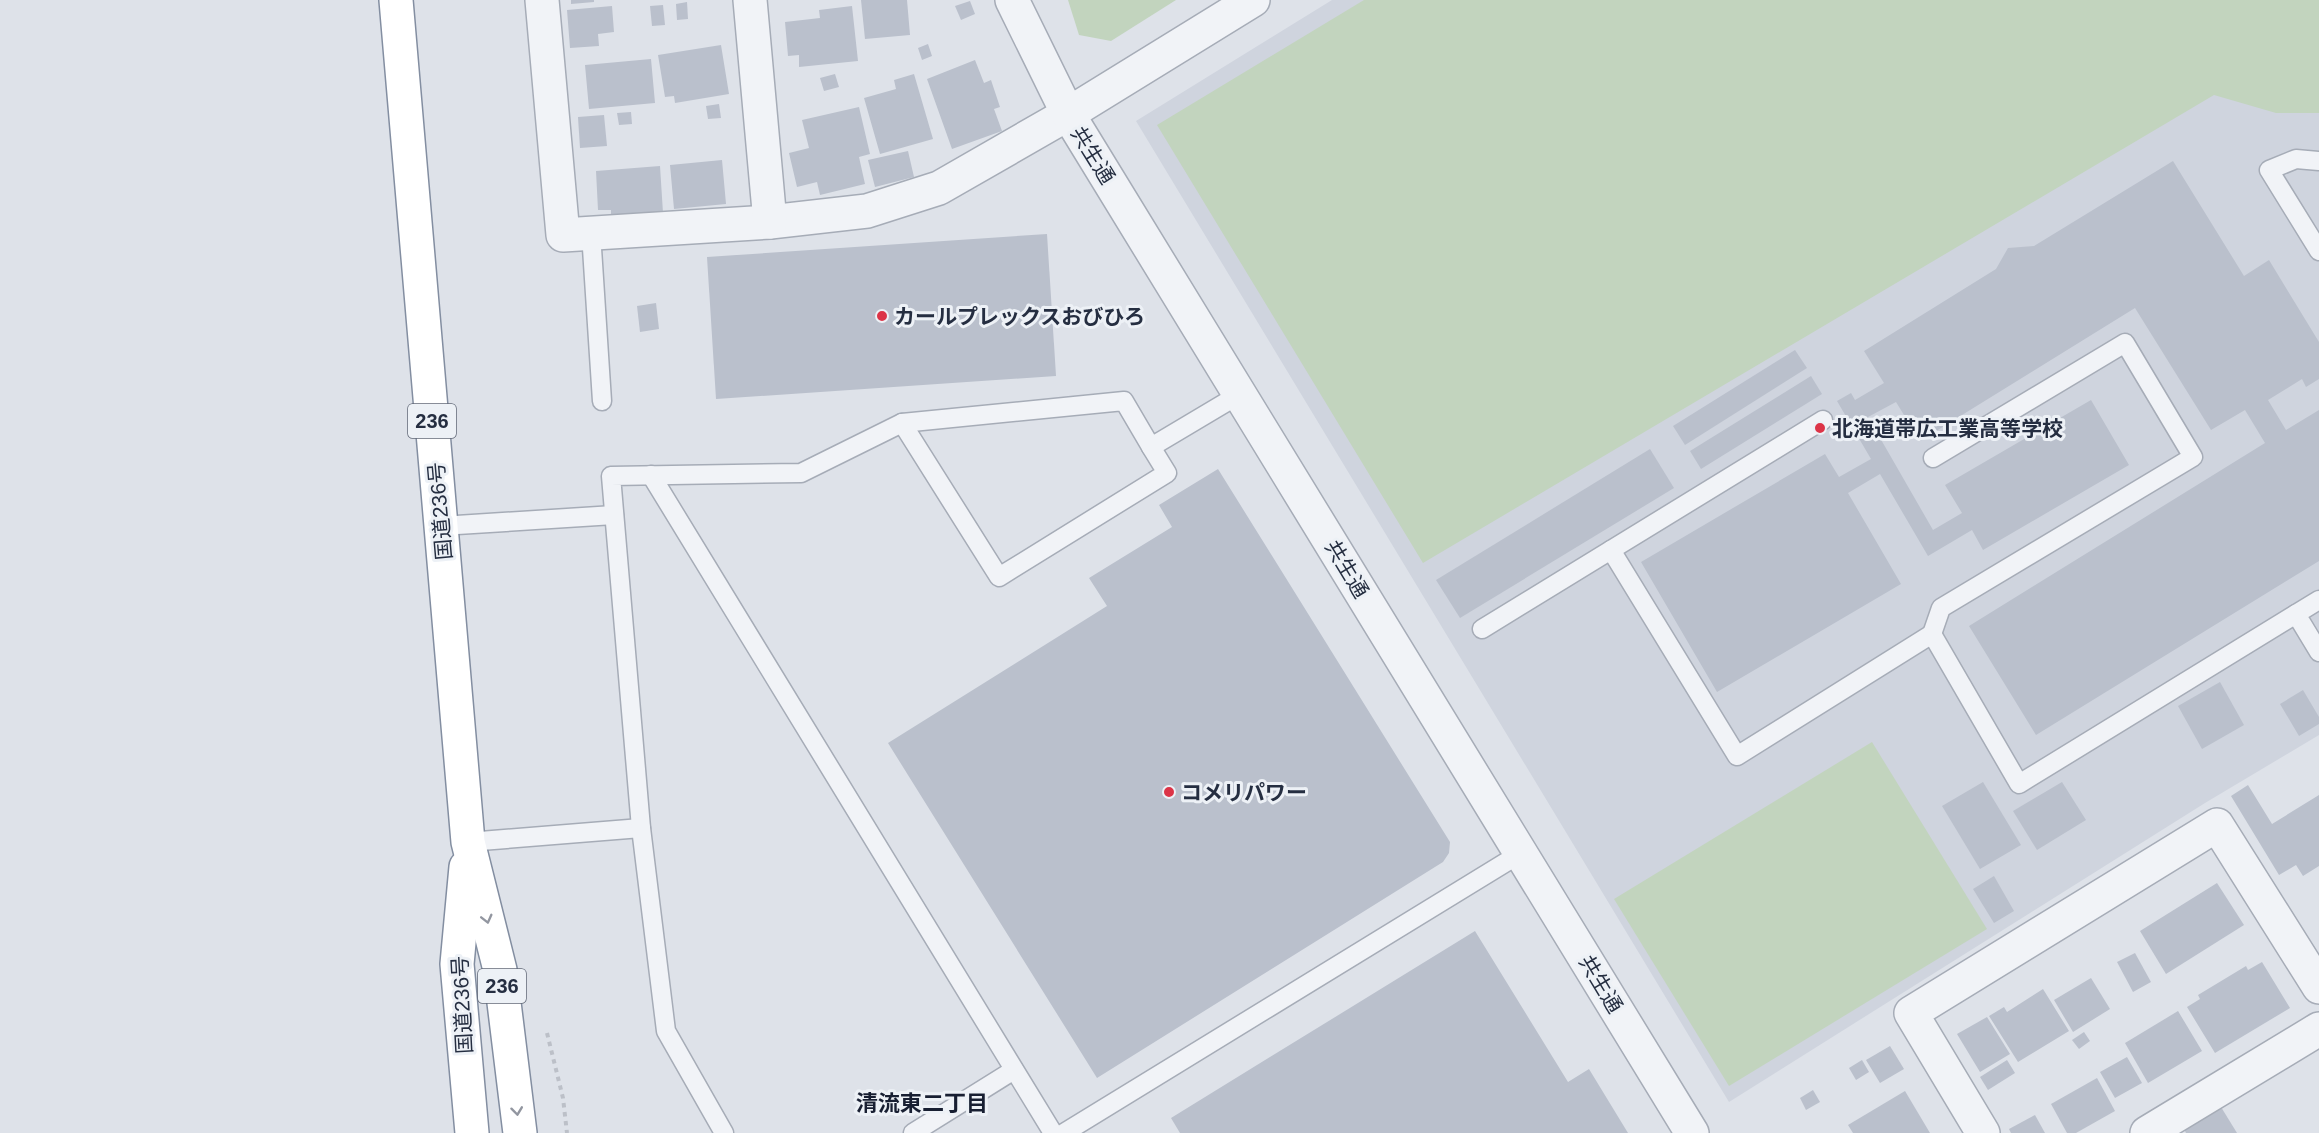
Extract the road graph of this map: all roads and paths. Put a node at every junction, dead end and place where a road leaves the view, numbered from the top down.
1 (396, 0) edge
2 (542, 0) edge
3 (750, 0) edge
4 (1012, 0) edge
5 (1252, 0) edge
6 (1068, 114) junction
7 (2319, 161) edge
8 (770, 222) junction
9 (591, 233) junction
10 (2319, 251) edge
11 (1240, 394) junction
12 (602, 401) dead end
13 (1823, 420) dead end
14 (902, 423) junction
15 (1151, 447) junction
16 (1933, 458) dead end
17 (651, 475) junction
18 (614, 515) junction
19 (441, 526) junction
20 (1611, 550) junction
21 (2319, 600) edge
22 (2296, 615) junction
23 (1482, 629) dead end
24 (1932, 634) junction
25 (2319, 652) edge
26 (641, 828) junction
27 (468, 842) junction
28 (1521, 853) junction
29 (2319, 987) edge
30 (2319, 1029) edge
31 (1014, 1070) junction
32 (472, 1133) edge
33 (520, 1133) edge
34 (724, 1133) edge
35 (913, 1133) edge
36 (1053, 1133) edge
37 (1064, 1133) edge
38 (1692, 1133) edge
39 (1983, 1133) edge
40 (2147, 1133) edge

1 - 19 highway, 国道236号 / 236
2 - 9 street
3 - 8 street
4 - 6 street, 共生通
5 - 6 street
6 - 8 street
6 - 11 street, 共生通
7 - 10 lane
8 - 9 street
9 - 12 lane
11 - 15 lane
11 - 28 street, 共生通
13 - 20 lane
14 - 15 lane
14 - 15 lane
14 - 17 lane
16 - 24 lane
17 - 18 lane
17 - 31 lane
18 - 19 lane
18 - 26 lane
19 - 27 highway, 国道236号 / 236
20 - 23 lane
20 - 24 lane
21 - 22 lane
22 - 24 lane
22 - 25 lane
26 - 27 lane
26 - 34 lane
27 - 32 highway, 国道236号 / 236
27 -> 33 highway, 国道236号 / 236
28 - 37 lane
28 - 38 street, 共生通
29 - 39 street
30 - 40 street
31 - 35 lane
31 - 36 lane

